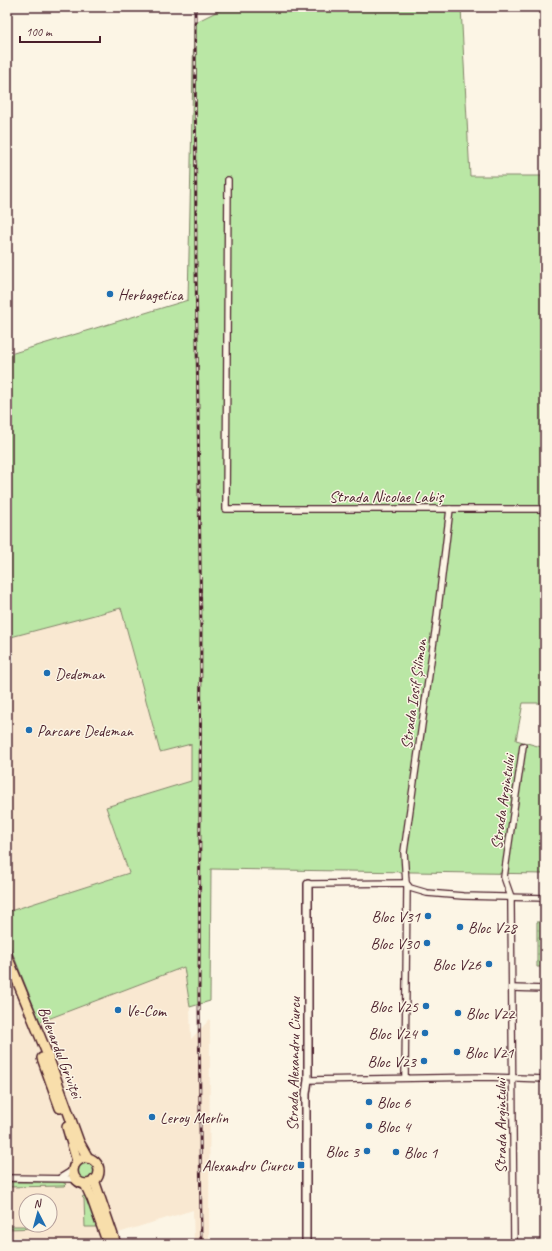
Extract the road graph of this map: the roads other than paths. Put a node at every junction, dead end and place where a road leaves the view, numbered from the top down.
1 (228, 180) dead end
2 (545, 508) edge
3 (450, 509) junction
4 (522, 746) dead end
5 (308, 884) joint
6 (407, 885) junction
7 (511, 897) junction
8 (545, 898) edge
9 (7, 956) edge
10 (7, 973) edge
11 (512, 988) junction
12 (544, 989) edge
13 (545, 1025) edge
14 (406, 1078) junction
15 (513, 1078) junction
16 (545, 1079) edge
17 (308, 1080) junction
18 (88, 1158) junction
19 (77, 1161) junction
20 (74, 1174) junction
21 (7, 1178) edge
22 (60, 1178) junction
23 (94, 1180) junction
24 (85, 1184) junction
25 (108, 1244) edge
26 (116, 1244) edge
27 (306, 1244) edge
28 (514, 1244) edge

1 - 3 street, Strada Nicolae Labiș
2 - 3 street, Strada Nicolae Labiș
3 - 6 street, Strada Iosif Șilimon
4 - 7 street, Strada Argintului
5 - 6 street
5 - 17 street, Strada Alexandru Ciurcu
6 - 7 street
6 - 14 street, Strada Iosif Șilimon
7 - 8 street
7 - 11 street, Strada Argintului
9 - 18 main road, Bulevardul Griviței
10 - 19 main road, Bulevardul Griviței
11 - 12 street
11 - 15 street, Strada Argintului
12 - 13 street
14 - 15 street
14 - 17 street
15 - 16 street
15 - 28 street, Strada Argintului
17 - 27 street, Strada Alexandru Ciurcu
18 - 19 main road
18 - 23 main road
19 - 20 main road
20 - 22 street
20 - 22 street
20 - 24 main road
21 - 22 street
23 - 24 main road
23 - 26 main road
24 - 25 main road

